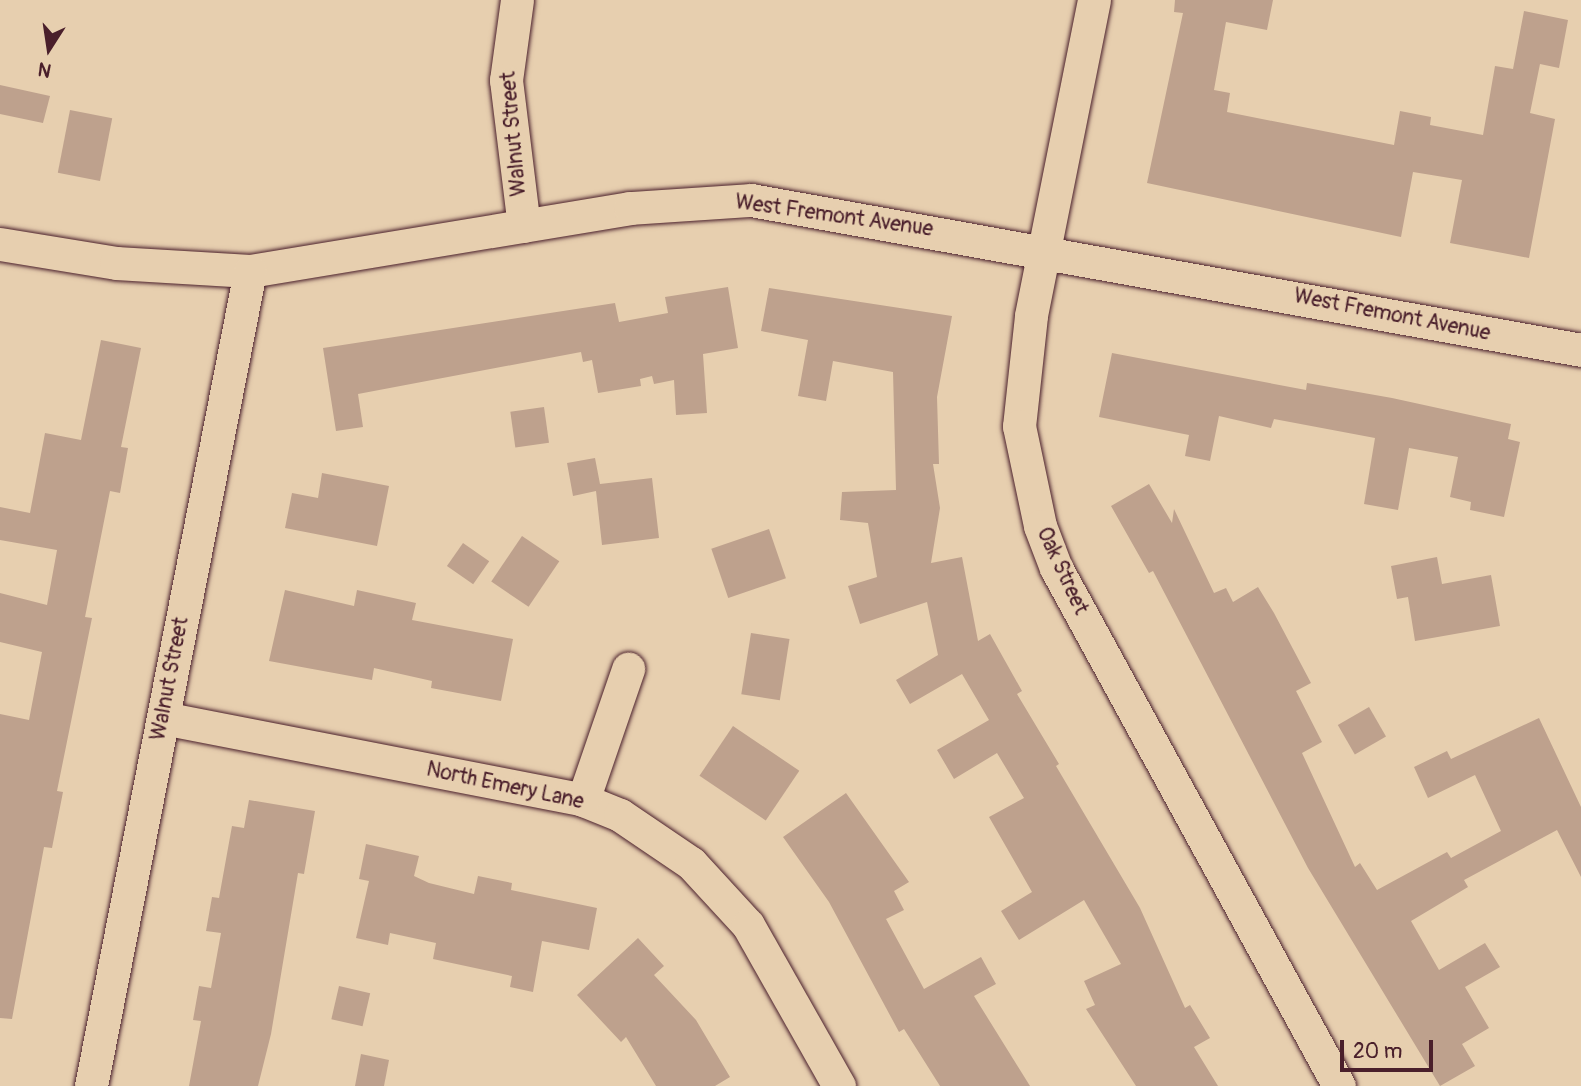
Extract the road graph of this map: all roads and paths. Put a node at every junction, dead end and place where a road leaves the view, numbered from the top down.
1 (517, 0) edge
2 (1094, 0) edge
3 (524, 226) junction
4 (0, 244) edge
5 (1048, 251) junction
6 (250, 271) junction
7 (1581, 350) edge
8 (628, 669) dead end
9 (163, 718) junction
10 (583, 800) junction
11 (91, 1086) edge
12 (839, 1086) edge
13 (1339, 1086) edge

1 - 3 street, Walnut Street
2 - 5 street, Oak Street
3 - 5 street, West Fremont Avenue
3 - 6 street, West Fremont Avenue
4 - 6 street, West Fremont Avenue
5 - 7 street, West Fremont Avenue
5 - 13 street, Oak Street
6 - 9 street, Walnut Street
8 - 10 street
9 - 10 street, North Emery Lane
9 - 11 street, Walnut Street
10 - 12 street, North Emery Lane

